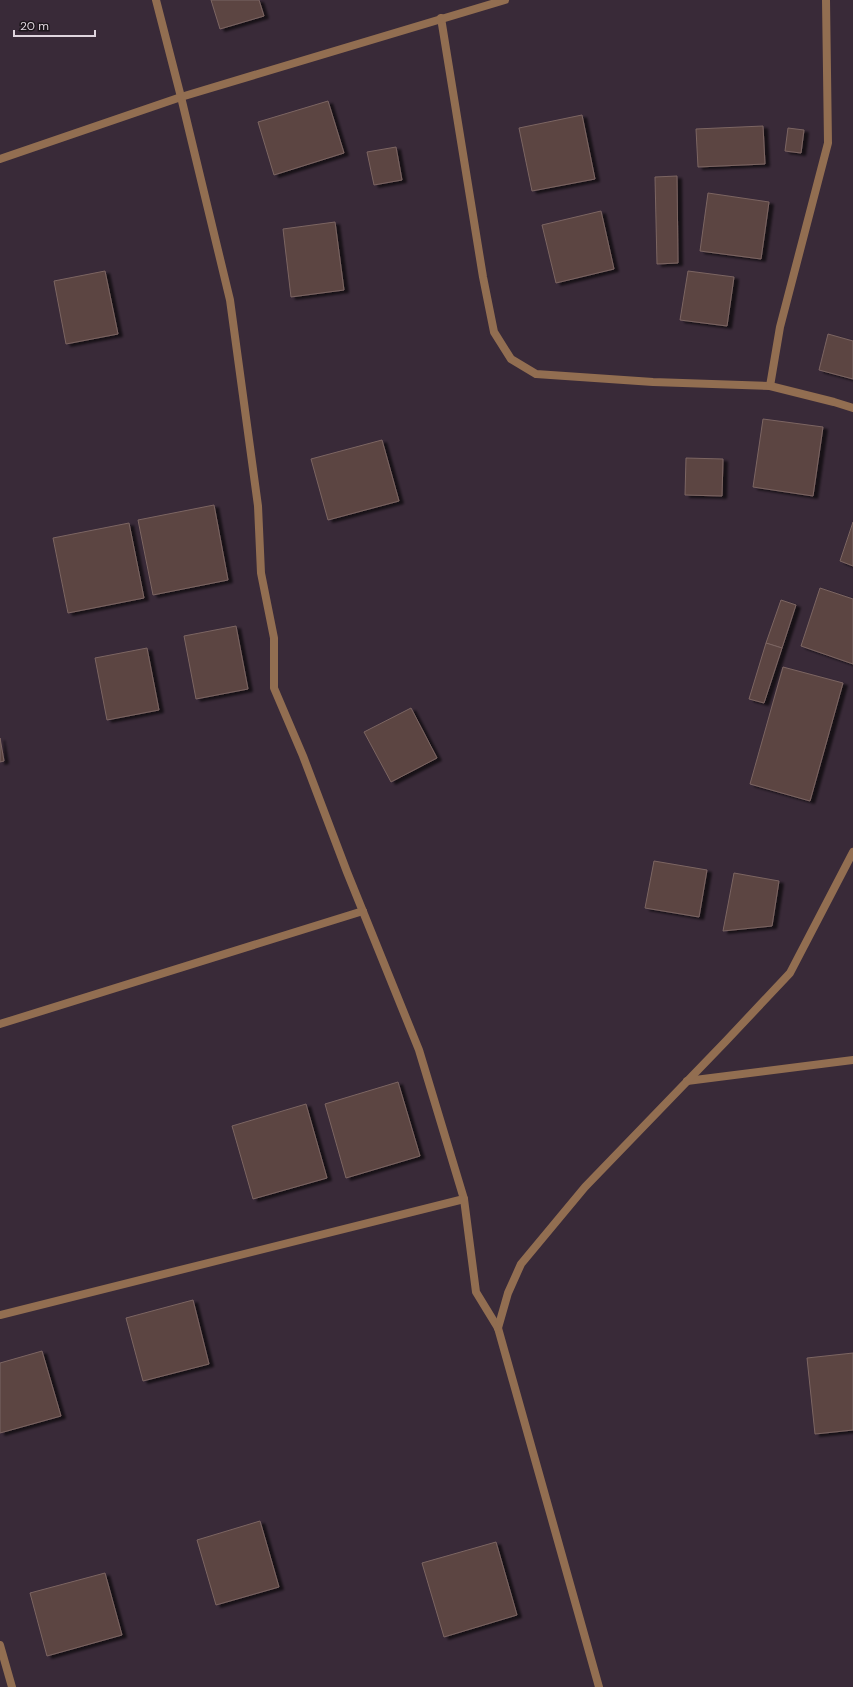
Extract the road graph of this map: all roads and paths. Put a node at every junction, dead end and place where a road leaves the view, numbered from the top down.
1 (156, 0) edge
2 (505, 0) edge
3 (826, 0) edge
4 (441, 18) junction
5 (181, 97) junction
6 (0, 159) edge
7 (770, 386) junction
8 (853, 408) edge
9 (853, 852) edge
10 (363, 911) junction
11 (0, 1024) edge
12 (853, 1060) edge
13 (687, 1081) junction
14 (464, 1199) junction
15 (0, 1316) edge
16 (498, 1328) junction
17 (0, 1645) edge
18 (12, 1687) edge
19 (599, 1687) edge

1 - 5 street
2 - 4 street
3 - 7 street
4 - 5 street
4 - 7 street
5 - 6 street
5 - 10 street
7 - 8 street
9 - 13 street
10 - 11 street
10 - 14 street
12 - 13 street
13 - 16 street
14 - 15 street
14 - 16 street
16 - 19 street
17 - 18 street

